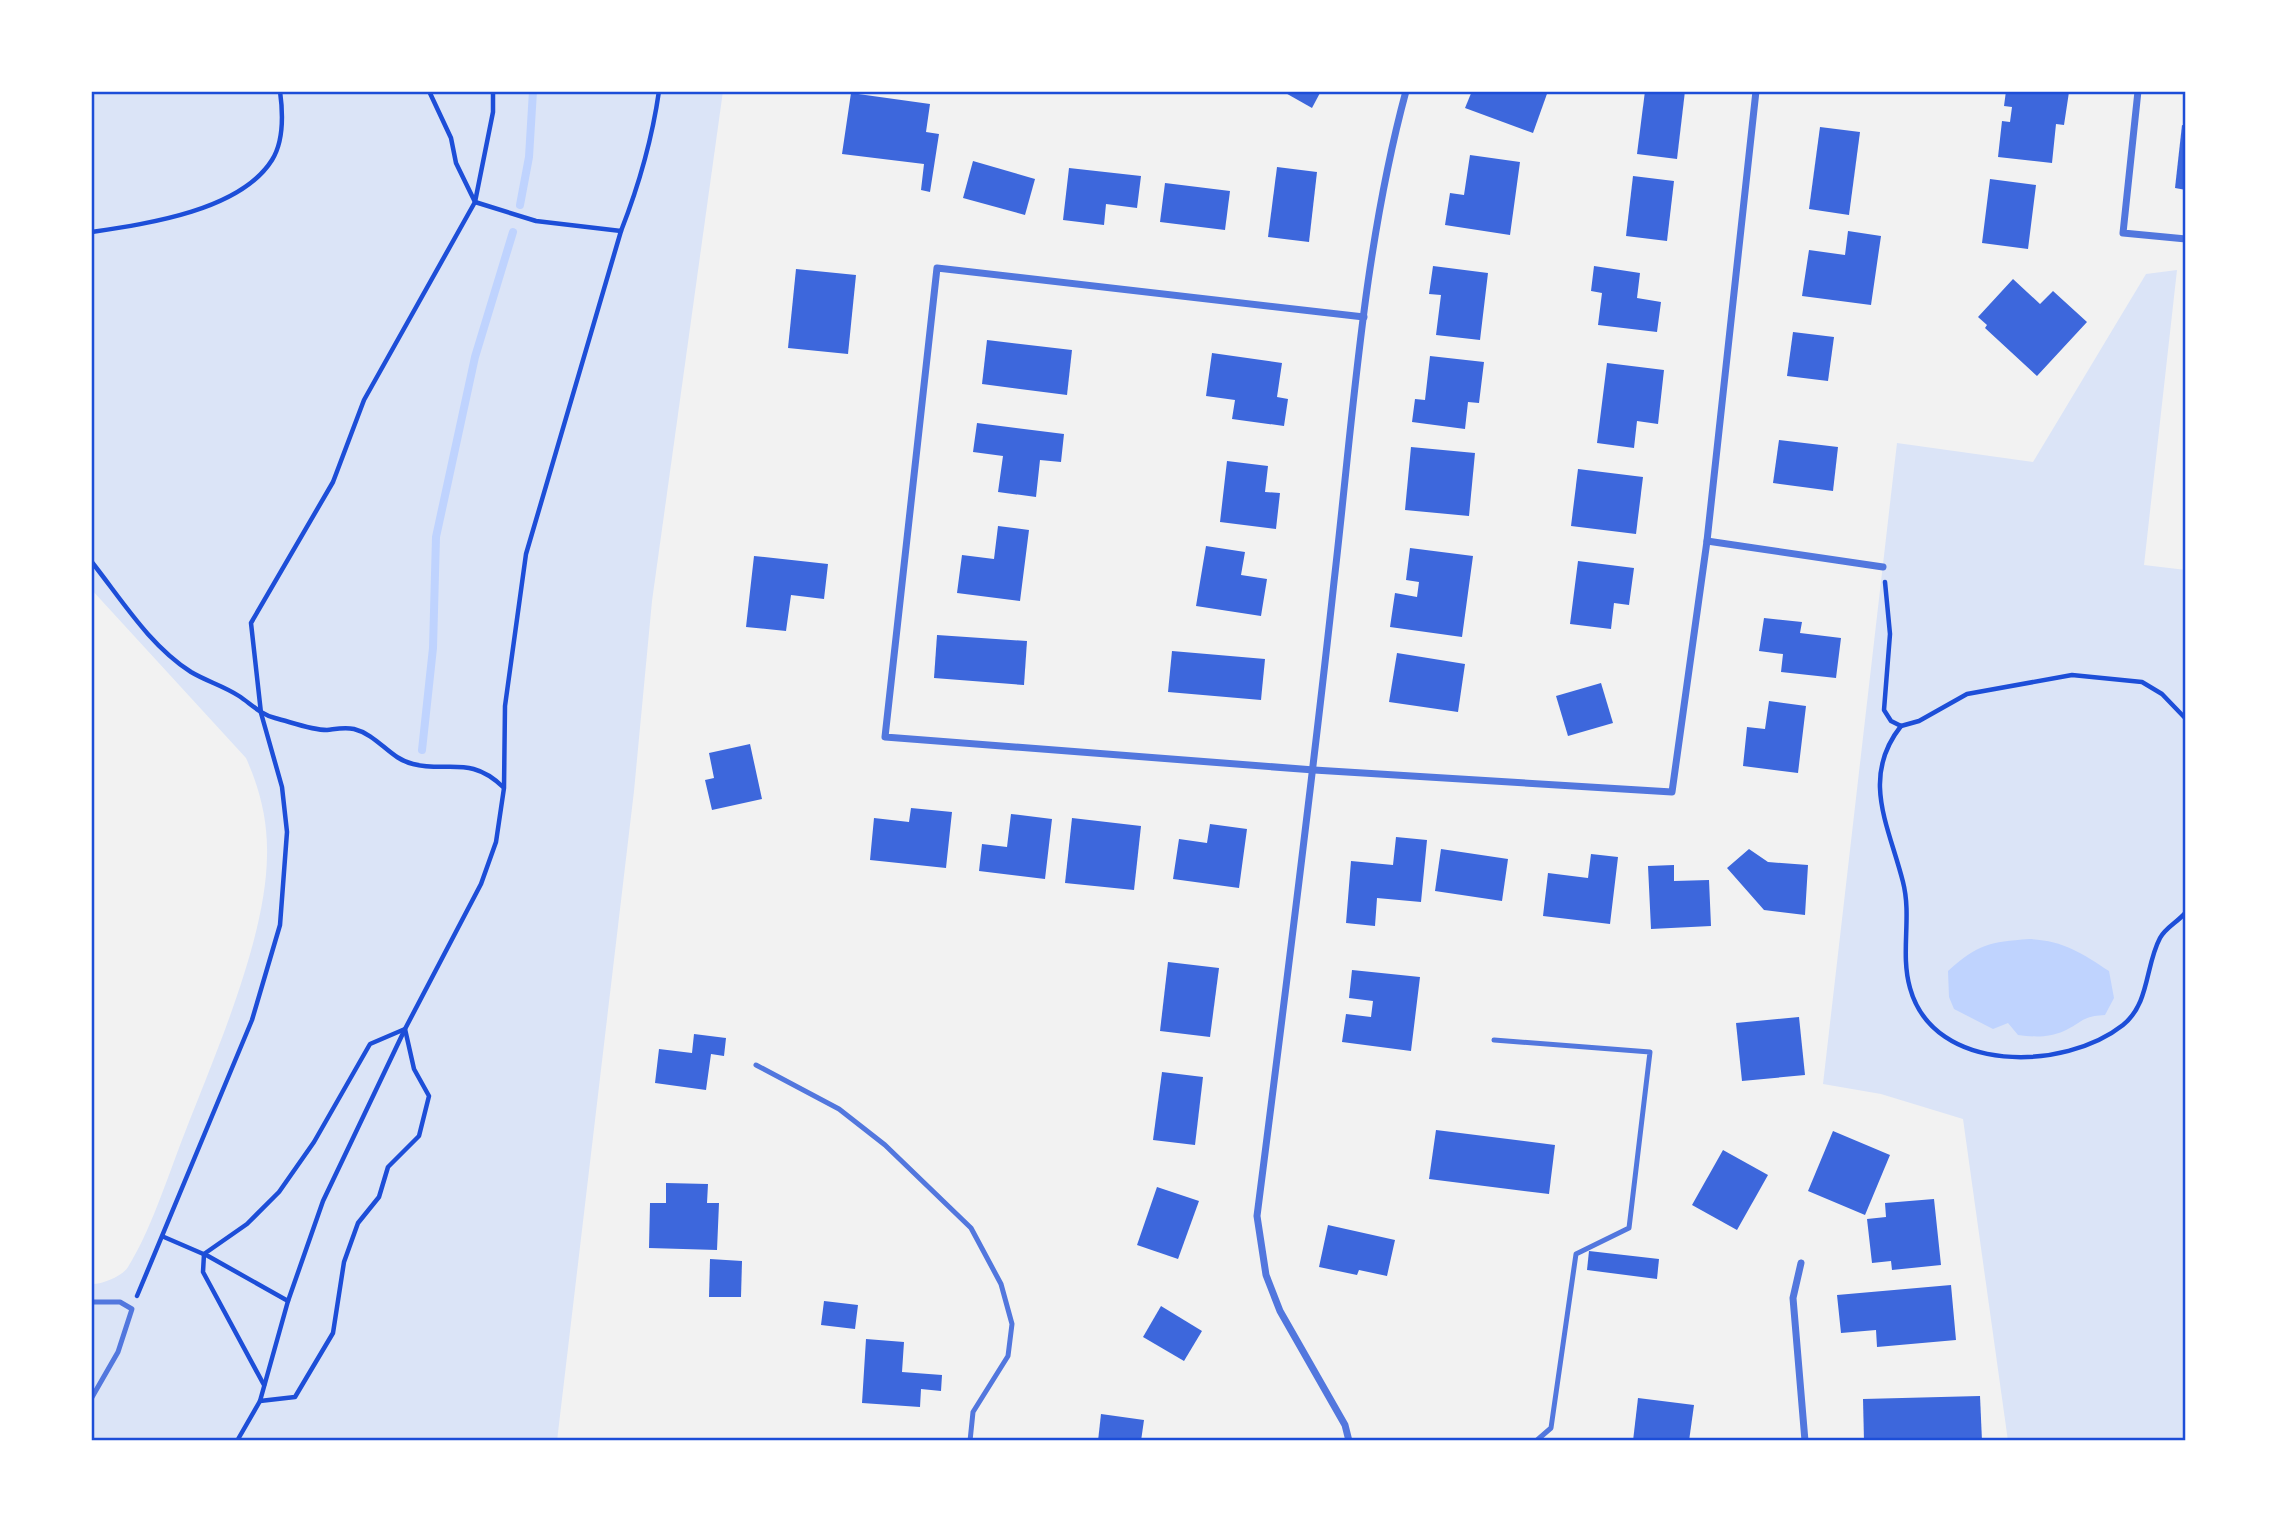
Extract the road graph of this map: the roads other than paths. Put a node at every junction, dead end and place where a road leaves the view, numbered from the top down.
1 (1406, 91) edge
2 (1756, 91) edge
3 (2138, 91) edge
4 (2186, 239) edge
5 (1364, 317) junction
6 (1707, 541) junction
7 (1883, 567) road end
8 (1314, 770) junction
9 (1494, 1040) dead end
10 (756, 1065) dead end
11 (1801, 1263) dead end
12 (91, 1302) edge
13 (91, 1399) edge
14 (970, 1441) edge
15 (1349, 1441) edge
16 (1536, 1441) edge
17 (1805, 1441) edge

1 - 5 street
2 - 6 street
3 - 4 street
5 - 8 street
5 - 8 street
6 - 7 street
6 - 8 street
8 - 15 street
9 - 16 lane
10 - 14 lane
11 - 17 street
12 - 13 lane

